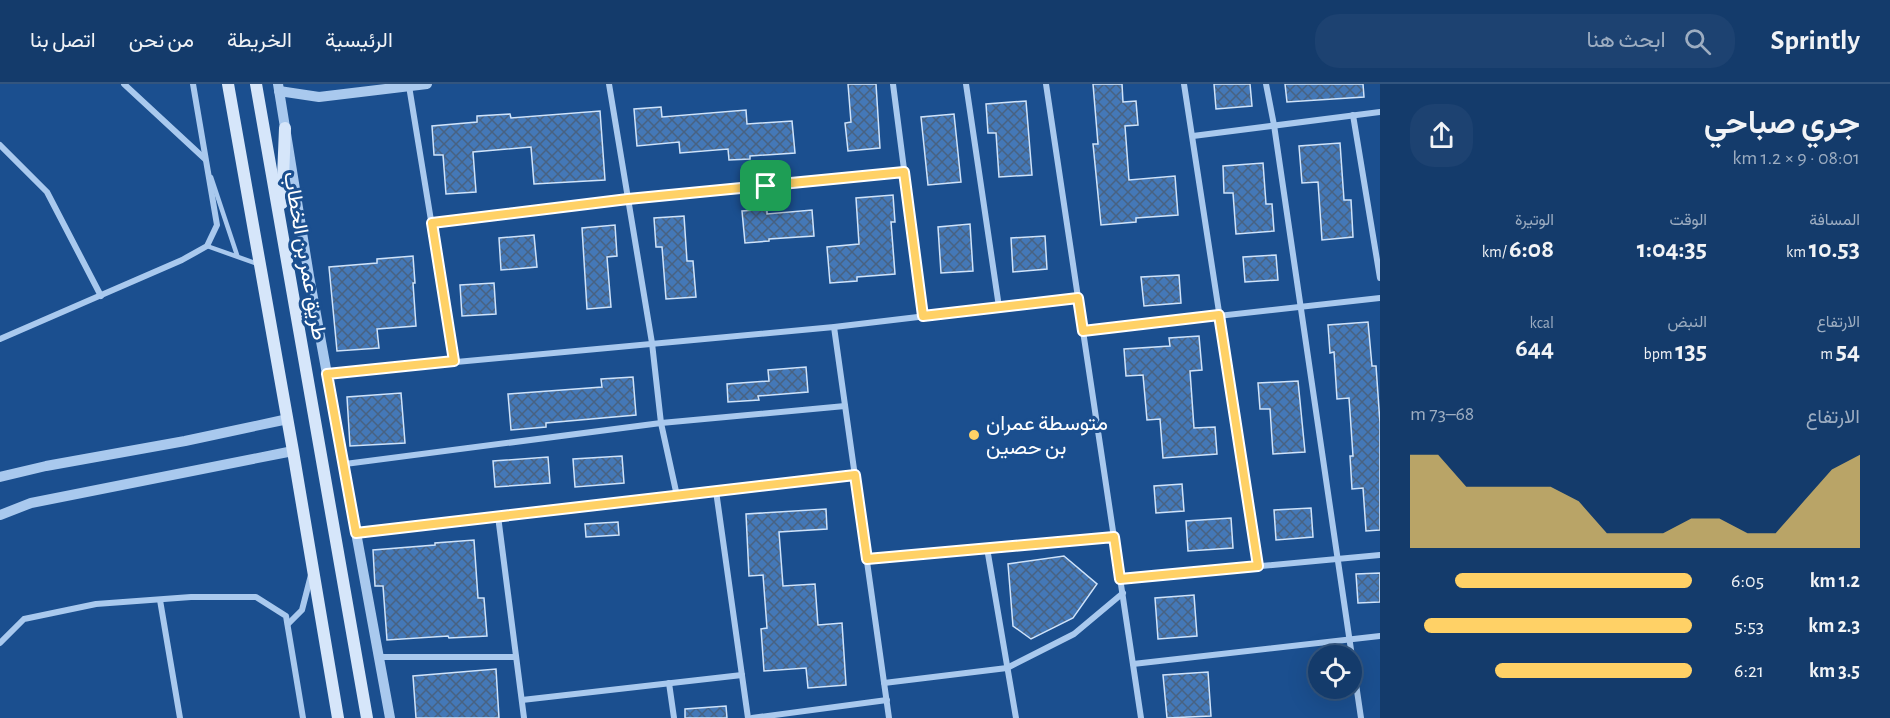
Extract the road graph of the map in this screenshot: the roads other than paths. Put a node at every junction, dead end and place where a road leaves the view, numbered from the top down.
1 (124, 84) edge
2 (193, 84) edge
3 (228, 84) edge
4 (256, 84) edge
5 (297, 84) edge
6 (427, 84) edge
7 (609, 84) edge
8 (893, 84) edge
9 (966, 84) edge
10 (1046, 84) edge
11 (1184, 84) edge
12 (1266, 84) edge
13 (410, 85) edge
14 (278, 88) edge
15 (1380, 112) edge
16 (1353, 115) junction
17 (1274, 125) junction
18 (285, 128) junction
19 (1193, 136) junction
20 (0, 145) edge
21 (206, 160) junction
22 (904, 172) junction
23 (628, 199) junction
24 (432, 223) junction
25 (281, 228) junction
26 (207, 246) junction
27 (237, 255) junction
28 (260, 264) junction
29 (1380, 278) edge
30 (101, 296) junction
31 (1078, 298) junction
32 (1380, 298) edge
33 (1300, 306) junction
34 (999, 307) junction
35 (1219, 315) junction
36 (923, 316) junction
37 (834, 327) junction
38 (1083, 331) junction
39 (0, 339) edge
40 (652, 343) junction
41 (454, 361) junction
42 (327, 374) junction
43 (845, 406) junction
44 (288, 419) junction
45 (661, 423) junction
46 (293, 451) junction
47 (345, 464) junction
48 (855, 475) junction
49 (0, 477) edge
50 (716, 491) junction
51 (677, 496) junction
52 (0, 515) edge
53 (498, 516) junction
54 (356, 533) junction
55 (1114, 537) junction
56 (987, 548) junction
57 (1380, 555) edge
58 (867, 559) junction
59 (1338, 559) junction
60 (1258, 566) junction
61 (312, 568) junction
62 (1120, 579) junction
63 (1122, 593) junction
64 (160, 600) junction
65 (288, 624) junction
66 (1380, 636) edge
67 (1349, 640) junction
68 (0, 644) edge
69 (380, 657) junction
70 (516, 657) junction
71 (1133, 664) junction
72 (1007, 668) junction
73 (742, 675) junction
74 (669, 683) junction
75 (884, 683) junction
76 (522, 699) junction
77 (887, 700) junction
78 (180, 718) edge
79 (303, 718) edge
80 (338, 718) edge
81 (367, 718) edge
82 (390, 718) edge
83 (524, 718) edge
84 (674, 718) edge
85 (750, 718) edge
86 (889, 718) edge
87 (1016, 718) edge
88 (1142, 718) edge
89 (1361, 718) edge

1 - 21 street
2 - 21 street
3 - 28 main road
4 - 25 main road, طريق عمر بن الخطاب
5 - 14 street
6 - 13 street
7 - 23 street
8 - 22 street
9 - 34 street
10 - 31 street
11 - 19 street
12 - 17 street
13 - 14 street
13 - 24 street
14 - 18 street
15 - 16 street
16 - 17 street
16 - 29 street
17 - 19 street
17 - 33 street
18 - 25 main road
18 - 42 street
19 - 35 street
20 - 30 street
21 - 26 street
21 - 27 lane
22 - 23 street
22 - 36 street
23 - 24 street
23 - 40 street
24 - 41 street
25 - 81 main road, طريق عمر بن الخطاب
26 - 27 lane
26 - 30 street
27 - 28 lane
28 - 44 main road
30 - 39 street
31 - 34 street
31 - 38 street
32 - 33 street
33 - 35 street
33 - 59 street
34 - 36 street
35 - 38 street
35 - 60 street
36 - 37 street
37 - 40 street
37 - 43 street
38 - 55 street
40 - 41 street
40 - 45 street
41 - 42 street
42 - 47 street
43 - 45 street
43 - 48 street
44 - 46 main road
44 - 49 street
45 - 47 street
45 - 51 street
46 - 52 street
46 - 61 main road
47 - 54 street
48 - 50 street
48 - 58 street
50 - 51 street
50 - 73 street
51 - 53 street
53 - 54 street
53 - 70 street
54 - 69 street
55 - 56 street
55 - 62 street
56 - 58 street
56 - 72 street
57 - 59 street
58 - 75 street
59 - 60 street
59 - 67 street
60 - 62 street
61 - 65 street
61 - 80 main road
62 - 63 street
63 - 71 street
63 - 72 street
64 - 65 street
64 - 68 street
64 - 78 street
65 - 79 street
66 - 67 street
67 - 71 street
67 - 89 street
69 - 70 street
69 - 82 street
70 - 76 street
71 - 88 street
72 - 75 street
72 - 87 street
73 - 74 street
73 - 85 street
74 - 76 street
74 - 84 street
75 - 77 street
76 - 83 street
77 - 85 street
77 - 86 street

